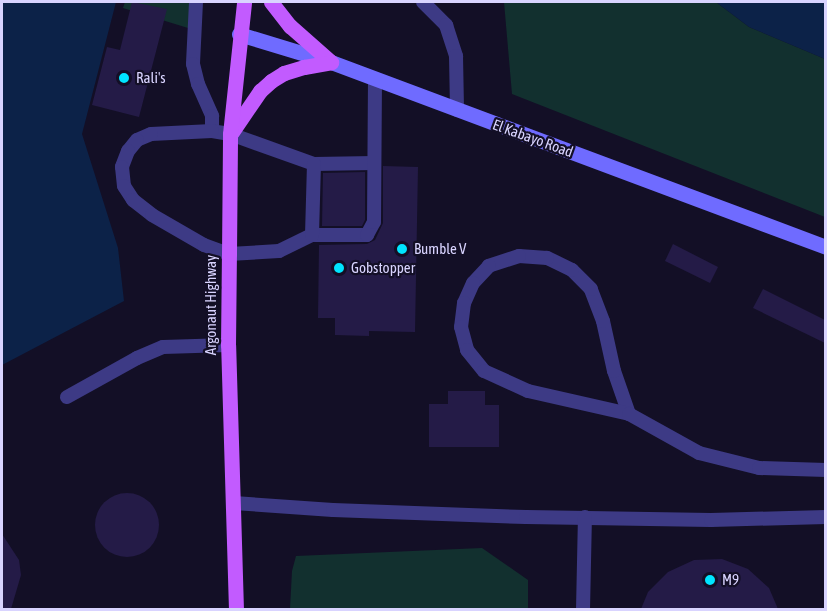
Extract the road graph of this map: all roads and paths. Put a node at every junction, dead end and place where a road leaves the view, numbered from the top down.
1 (196, 2) edge
2 (244, 2) edge
3 (271, 2) edge
4 (423, 2) edge
5 (239, 34) junction
6 (331, 62) junction
7 (375, 79) junction
8 (457, 110) junction
9 (212, 131) junction
10 (231, 134) junction
11 (374, 163) junction
12 (314, 164) junction
13 (312, 235) junction
14 (825, 247) edge
15 (229, 255) junction
16 (228, 345) junction
17 (67, 397) dead end
18 (629, 414) junction
19 (825, 470) edge
20 (234, 503) junction
21 (585, 517) junction
22 (825, 517) edge
23 (236, 609) edge
24 (583, 609) edge

1 - 9 lane
2 - 5 main road, Argonaut Highway
3 - 6 main road
4 - 8 lane
5 - 6 street, El Kabayo Road
5 - 10 main road, Argonaut Highway
6 - 7 street, El Kabayo Road
6 - 10 main road
7 - 8 street, El Kabayo Road
7 - 11 lane
8 - 14 street, El Kabayo Road
9 - 10 lane
9 - 15 lane
10 - 12 lane
10 - 15 main road, Argonaut Highway
11 - 12 lane
11 - 13 lane
12 - 13 lane
13 - 15 lane
15 - 16 main road, Argonaut Highway
16 - 17 lane
16 - 20 main road, Argonaut Highway
18 - 18 lane
18 - 19 lane
20 - 21 lane
20 - 23 main road, Argonaut Highway
21 - 22 lane
21 - 24 lane

